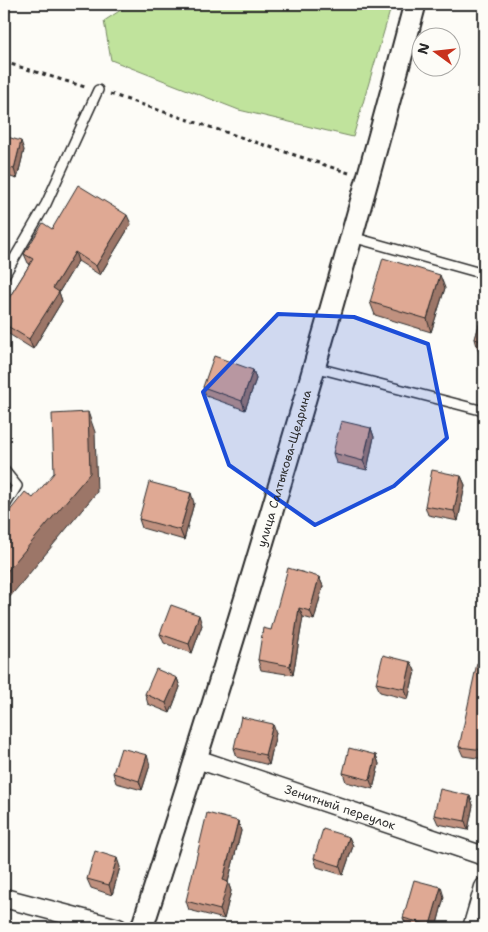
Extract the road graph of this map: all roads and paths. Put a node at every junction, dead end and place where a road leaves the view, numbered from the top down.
1 (415, 4) edge
2 (4, 62) edge
3 (98, 90) junction
4 (368, 180) junction
5 (352, 237) junction
6 (484, 274) edge
7 (4, 276) edge
8 (314, 367) junction
9 (484, 411) edge
10 (4, 470) edge
11 (4, 507) edge
12 (197, 759) junction
13 (484, 856) edge
14 (484, 887) edge
15 (4, 898) edge
16 (118, 928) edge
17 (142, 928) edge
18 (472, 928) edge

1 - 4 street, улица Салтыкова-Щедрина
2 - 3 path
3 - 4 path
3 - 7 lane
4 - 5 street, улица Салтыкова-Щедрина
5 - 6 lane
5 - 8 street, улица Салтыкова-Щедрина
8 - 9 lane
8 - 12 street, улица Салтыкова-Щедрина
10 - 11 lane
12 - 13 street, Зенитный переулок
12 - 17 street, улица Салтыкова-Щедрина
14 - 18 street
15 - 16 street

